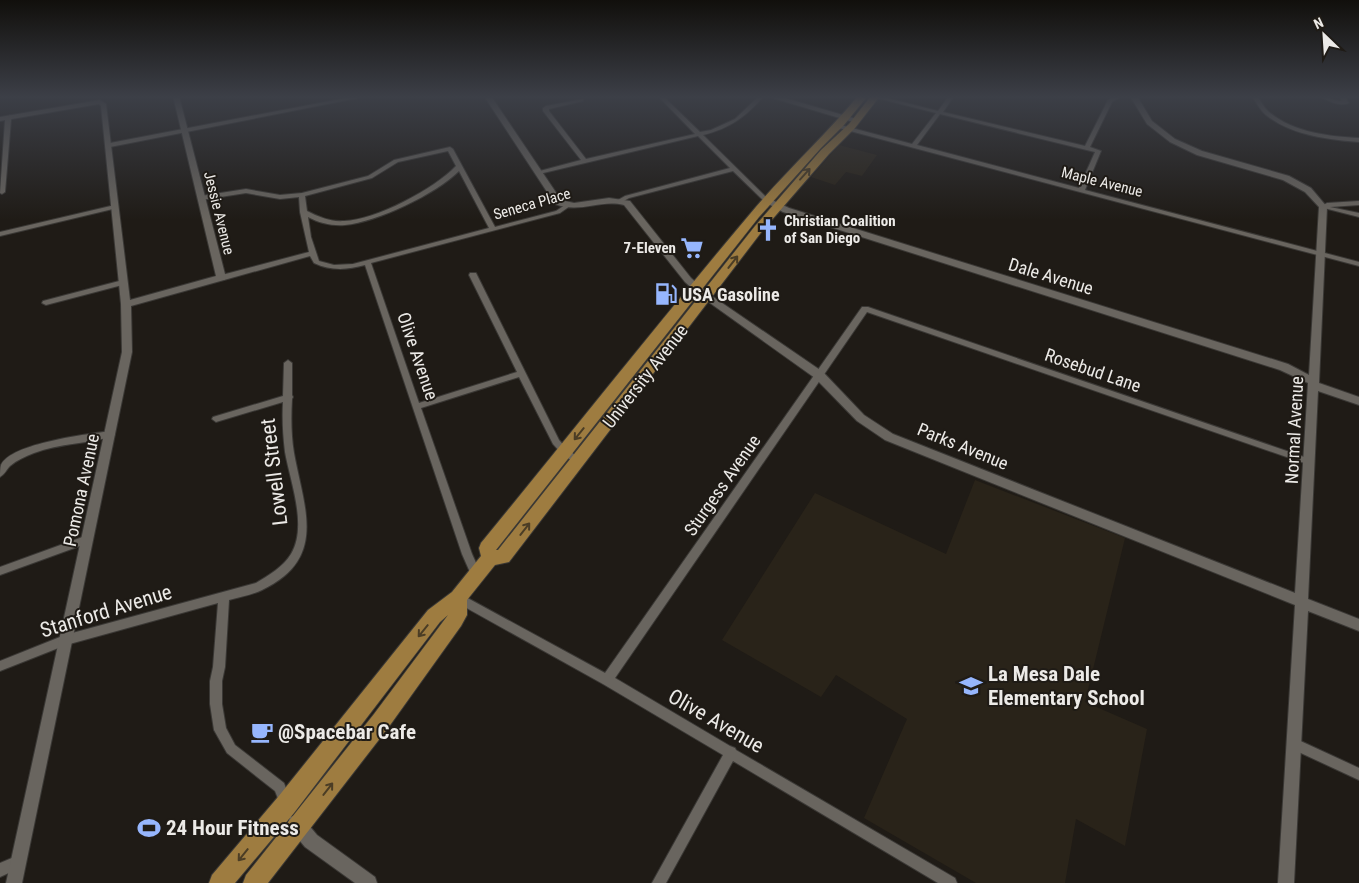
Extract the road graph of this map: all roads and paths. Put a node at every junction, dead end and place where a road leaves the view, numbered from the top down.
1 (7, 137) edge
2 (109, 137) edge
3 (151, 137) edge
4 (186, 137) edge
5 (515, 137) edge
6 (566, 137) edge
7 (690, 137) edge
8 (701, 137) edge
9 (828, 137) edge
10 (840, 137) edge
11 (879, 137) edge
12 (920, 137) edge
13 (1043, 137) edge
14 (1092, 137) edge
15 (1167, 137) edge
16 (1336, 137) edge
17 (1359, 140) edge
18 (110, 145) junction
19 (913, 146) junction
20 (1087, 148) junction
21 (450, 149) joint
22 (585, 162) junction
23 (459, 167) junction
24 (733, 169) junction
25 (539, 172) junction
26 (1081, 191) junction
27 (2, 192) dead end
28 (302, 195) junction
29 (201, 198) junction
30 (620, 201) junction
31 (1359, 203) edge
32 (772, 204) junction
33 (567, 206) junction
34 (1322, 206) junction
35 (115, 207) junction
36 (303, 212) junction
37 (1359, 216) edge
38 (493, 230) junction
39 (0, 234) edge
40 (312, 253) junction
41 (1319, 253) junction
42 (367, 262) junction
43 (1359, 264) edge
44 (473, 275) dead end
45 (221, 278) junction
46 (124, 282) junction
47 (701, 291) junction
48 (46, 303) dead end
49 (126, 304) junction
50 (865, 309) joint
51 (288, 363) dead end
52 (522, 373) junction
53 (819, 375) junction
54 (1313, 383) junction
55 (289, 397) junction
56 (1359, 401) edge
57 (418, 406) junction
58 (216, 419) dead end
59 (111, 434) junction
60 (565, 452) junction
61 (578, 461) junction
62 (1310, 462) junction
63 (0, 474) edge
64 (88, 539) junction
65 (490, 558) junction
66 (0, 570) edge
67 (477, 576) junction
68 (224, 597) junction
69 (458, 598) junction
70 (1302, 601) junction
71 (1359, 625) edge
72 (65, 640) junction
73 (0, 666) edge
74 (607, 680) junction
75 (1294, 744) junction
76 (731, 752) junction
77 (1359, 774) edge
78 (286, 805) junction
79 (298, 827) junction
80 (19, 861) junction
81 (0, 870) edge
82 (14, 883) edge
83 (220, 883) edge
84 (254, 883) edge
85 (369, 883) edge
86 (659, 883) edge
87 (950, 883) edge
88 (1286, 883) edge

1 - 27 street
2 - 18 street, Pomona Avenue
3 - 18 street
4 - 29 street, Jessie Avenue
5 - 25 street
6 - 22 street
7 - 22 street
8 - 24 street
9 - 32 main road, University Avenue
32 -> 10 main road, University Avenue
11 - 19 street, Maple Avenue
12 - 19 street
13 - 20 street
14 - 20 street
15 - 34 street
16 - 17 street
18 - 35 street, Pomona Avenue
19 - 26 street, Maple Avenue
20 - 26 street
21 - 23 street
21 - 28 street
22 - 25 street
23 - 36 street
23 - 38 street
24 - 30 street, Seneca Place
24 - 32 street
25 - 33 street
26 - 41 street, Maple Avenue
28 - 29 street
28 - 36 street
29 - 45 street, Jessie Avenue
30 - 33 street, Seneca Place
30 - 47 street, Parks Avenue
31 - 34 street
32 - 47 main road, University Avenue
32 - 54 street, Dale Avenue
33 - 38 street, Seneca Place
34 - 37 street
34 - 41 street, Normal Avenue
35 - 39 street
35 - 46 street, Pomona Avenue
36 - 40 street
38 - 42 street, Seneca Place
40 - 42 street
40 - 45 street
41 - 43 street, Maple Avenue
41 - 54 street, Normal Avenue
42 - 57 street, Olive Avenue
44 - 52 street
45 - 49 street
46 - 48 street
46 - 49 street, Pomona Avenue
47 - 53 street, Parks Avenue
47 -> 60 main road, University Avenue
47 - 61 main road, University Avenue
49 - 59 street, Pomona Avenue
50 - 53 street, Sturgess Avenue
50 - 62 street, Rosebud Lane
51 - 55 street, Lowell Street
52 - 57 street
52 - 60 street
53 - 70 street, Parks Avenue
53 - 74 street, Sturgess Avenue
54 - 56 street, Dale Avenue
54 - 62 street, Normal Avenue
55 - 58 street
55 - 68 street, Lowell Street
57 - 67 street, Olive Avenue
59 - 63 street
59 - 64 street, Pomona Avenue
60 - 61 street
60 - 65 main road, University Avenue
65 -> 61 main road, University Avenue
62 - 70 street, Normal Avenue
64 - 66 street
64 - 72 street, Pomona Avenue
65 - 67 main road, University Avenue
67 - 69 main road, University Avenue
68 - 72 street, Stanford Avenue
68 - 78 street
69 - 74 street, Olive Avenue
69 -> 78 main road, University Avenue
79 -> 69 main road
70 - 71 street, Parks Avenue
70 - 75 street, Normal Avenue
72 - 73 street, Stanford Avenue
72 - 80 street, Pomona Avenue
74 - 76 street, Olive Avenue
75 - 77 street
75 - 88 street, Normal Avenue
76 - 86 street
76 - 87 street, Olive Avenue
78 - 79 street
78 -> 83 main road, University Avenue
79 - 84 main road
79 - 85 street
80 - 81 street
80 - 82 street, Pomona Avenue

